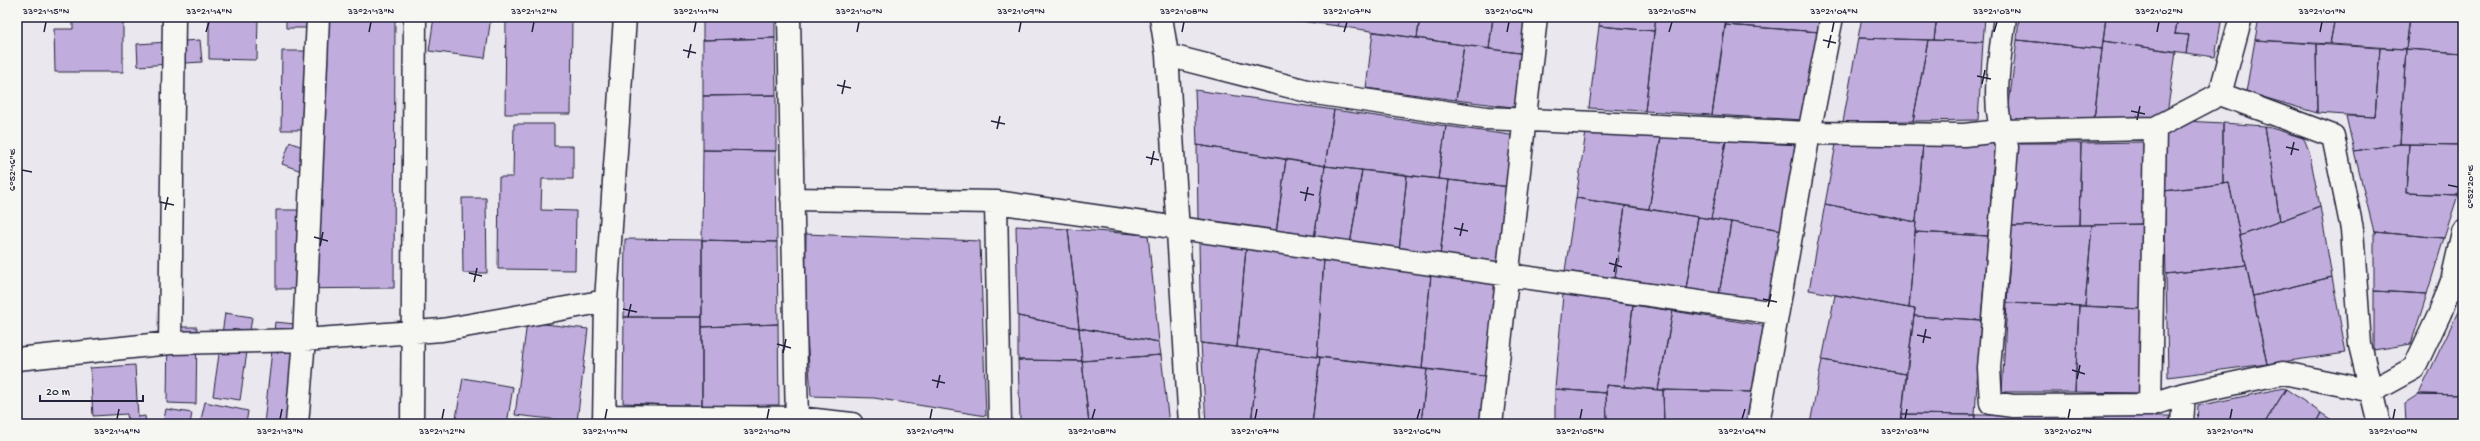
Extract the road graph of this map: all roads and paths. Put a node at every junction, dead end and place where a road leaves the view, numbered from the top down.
1 (174, 17) edge
2 (318, 17) edge
3 (415, 17) edge
4 (625, 17) edge
5 (789, 17) edge
6 (1160, 17) edge
7 (1536, 17) edge
8 (1832, 17) edge
9 (2005, 17) edge
10 (2241, 17) edge
11 (1167, 55) junction
12 (2220, 94) junction
13 (1526, 120) junction
14 (2156, 128) junction
15 (2000, 131) junction
16 (1808, 133) junction
17 (792, 199) junction
18 (996, 202) junction
19 (1177, 229) junction
20 (2463, 232) edge
21 (1506, 276) junction
22 (606, 301) junction
23 (1776, 313) junction
24 (413, 332) junction
25 (304, 340) junction
26 (170, 343) junction
27 (17, 359) edge
28 (2372, 391) junction
29 (2184, 394) junction
30 (2150, 405) junction
31 (604, 420) edge
32 (797, 421) edge
33 (297, 424) edge
34 (412, 424) edge
35 (852, 424) edge
36 (1000, 424) edge
37 (1190, 424) edge
38 (1491, 424) edge
39 (1758, 424) edge
40 (2182, 424) edge
41 (2379, 424) edge

1 - 26 street
2 - 25 street
3 - 24 street
4 - 22 street
5 - 17 street
6 - 11 street
7 - 13 street
8 - 16 street
9 - 15 street
10 - 12 street
11 - 13 street
11 - 19 street
12 - 14 street
12 - 28 street
13 - 16 street
13 - 21 street
14 - 15 street
14 - 30 street
15 - 16 street
15 - 30 street
16 - 23 street
17 - 18 street
17 - 32 street
18 - 19 street
18 - 36 street
19 - 21 street
19 - 37 street
20 - 28 street
21 - 23 street
21 - 38 street
22 - 24 street
22 - 31 street
23 - 39 street
24 - 25 street
24 - 34 street
25 - 26 street
25 - 33 street
26 - 27 street
28 - 29 street
28 - 41 street
29 - 30 street
29 - 40 street
31 - 32 street
32 - 35 street

